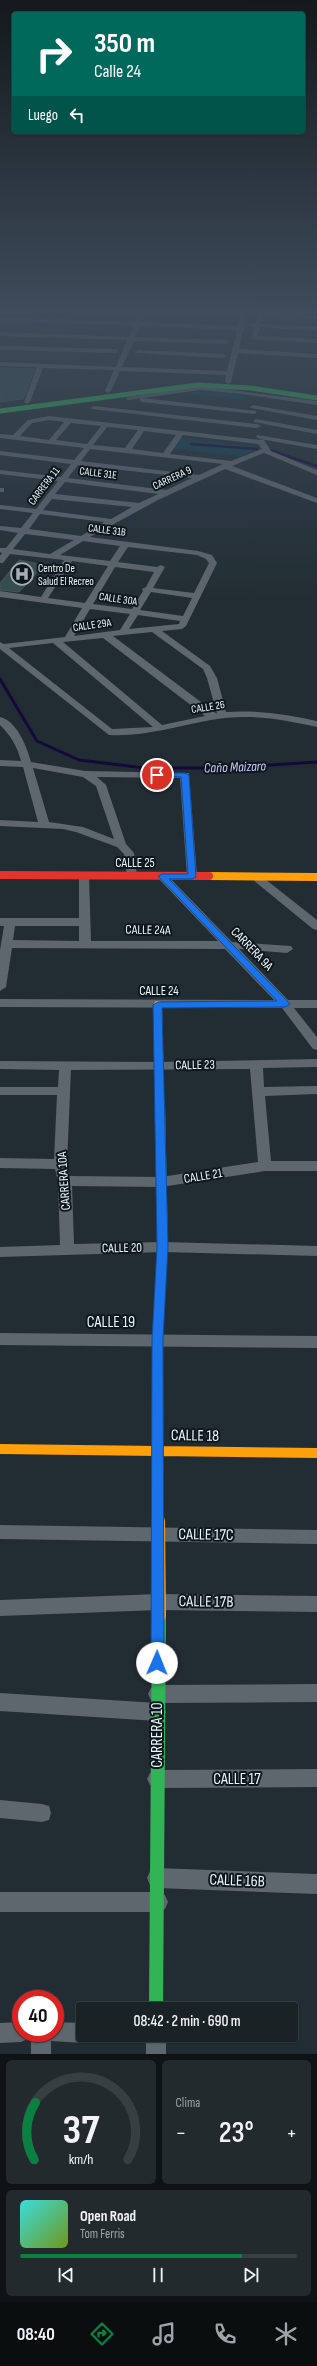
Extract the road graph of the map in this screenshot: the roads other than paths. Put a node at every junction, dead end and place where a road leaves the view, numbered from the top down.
1 (19, 408) edge
2 (94, 408) dead end
3 (178, 408) edge
4 (237, 408) edge
5 (254, 409) junction
6 (0, 411) edge
7 (172, 417) junction
8 (317, 418) edge
9 (68, 420) junction
10 (257, 424) junction
11 (105, 425) junction
12 (142, 429) junction
13 (163, 431) junction
14 (317, 432) edge
15 (181, 433) junction
16 (0, 436) edge
17 (14, 438) junction
18 (260, 439) junction
19 (51, 442) junction
20 (89, 446) junction
21 (317, 447) edge
22 (265, 450) junction
23 (127, 451) junction
24 (0, 453) edge
25 (165, 455) junction
26 (77, 462) junction
27 (229, 464) junction
28 (0, 472) edge
29 (317, 473) edge
30 (202, 477) junction
31 (63, 480) junction
32 (169, 493) junction
33 (50, 496) junction
34 (317, 501) edge
35 (142, 506) junction
36 (0, 507) edge
37 (38, 512) junction
38 (111, 521) junction
39 (0, 528) edge
40 (25, 531) junction
41 (81, 538) junction
42 (125, 544) junction
43 (4, 551) edge
44 (51, 557) junction
45 (69, 559) junction
46 (0, 561) edge
47 (113, 565) junction
48 (146, 589) junction
49 (0, 594) edge
50 (196, 596) junction
51 (43, 600) junction
52 (88, 606) junction
53 (134, 612) junction
54 (183, 622) junction
55 (154, 629) junction
56 (123, 633) junction
57 (105, 635) junction
58 (67, 640) junction
59 (56, 641) junction
60 (2, 646) edge
61 (218, 716) junction
62 (0, 720) edge
63 (317, 724) edge
64 (160, 728) junction
65 (0, 763) edge
66 (27, 764) junction
67 (86, 774) junction
68 (0, 823) edge
69 (44, 824) junction
70 (121, 845) junction
71 (0, 875) edge
72 (84, 876) junction
73 (132, 876) junction
74 (162, 876) junction
75 (192, 877) junction
76 (256, 877) junction
77 (317, 877) edge
78 (5, 922) edge
79 (85, 922) junction
80 (317, 926) edge
81 (8, 944) junction
82 (84, 944) junction
83 (228, 945) junction
84 (287, 949) dead end
85 (0, 987) edge
86 (0, 1003) edge
87 (285, 1004) junction
88 (317, 1004) edge
89 (158, 1005) junction
90 (317, 1046) edge
91 (317, 1063) edge
92 (256, 1064) junction
93 (0, 1065) edge
94 (65, 1066) junction
95 (158, 1066) junction
96 (317, 1090) edge
97 (0, 1091) edge
98 (64, 1091) junction
99 (260, 1092) junction
100 (0, 1163) edge
101 (60, 1164) junction
102 (265, 1166) junction
103 (317, 1166) edge
104 (65, 1181) junction
105 (161, 1182) junction
106 (163, 1247) junction
107 (67, 1249) junction
108 (317, 1251) edge
109 (0, 1252) edge
110 (0, 1339) edge
111 (157, 1340) junction
112 (317, 1342) edge
113 (0, 1449) edge
114 (157, 1451) junction
115 (317, 1453) edge
116 (0, 1532) edge
117 (157, 1534) junction
118 (317, 1537) edge
119 (159, 1602) junction
120 (317, 1604) edge
121 (0, 1608) edge
122 (156, 1694) junction
123 (317, 1694) edge
124 (0, 1702) edge
125 (157, 1712) junction
126 (317, 1778) edge
127 (156, 1779) junction
128 (0, 1809) edge
129 (42, 1813) dead end
130 (157, 1878) junction
131 (317, 1884) edge
132 (0, 1902) edge
133 (158, 1902) junction
134 (156, 2002) edge
135 (0, 2032) edge
136 (12, 2032) edge
137 (64, 2032) edge
138 (76, 2032) edge
139 (41, 2042) edge
140 (156, 2042) edge
141 (40, 2054) edge
142 (156, 2054) edge

1 - 6 street
2 - 7 street
3 - 7 street
4 - 5 street
5 - 8 street
5 - 10 street
7 - 10 street
7 - 13 street
9 - 11 street
9 - 17 street
9 - 19 street
10 - 14 street
10 - 18 street
11 - 12 street
11 - 20 street, CARRERA 11
12 - 13 street
12 - 23 street
13 - 15 street
15 - 18 street
15 - 25 street
16 - 17 street
17 - 19 street
18 - 21 street
18 - 22 street
19 - 20 street
20 - 23 street
20 - 26 street, CARRERA 11
22 - 27 street, CARRERA 9
22 - 29 street
23 - 25 street
24 - 26 street
25 - 27 street
26 - 30 street
26 - 31 street, CARRERA 11
27 - 30 street, CARRERA 9
27 - 34 street
28 - 31 street, CALLE 31E
30 - 32 street, CARRERA 9
31 - 32 street, CALLE 31E
31 - 33 street, CARRERA 11
32 - 35 street, CARRERA 9
33 - 35 street
33 - 37 street, CARRERA 11
35 - 38 street, CARRERA 9
36 - 37 street
37 - 38 street
37 - 40 street, CARRERA 11
38 - 41 street, CARRERA 9
39 - 40 street, CALLE 31B
40 - 41 street, CALLE 31B
40 - 43 street, CARRERA 11
41 - 42 street, CALLE 31B
41 - 44 street, CARRERA 9
42 - 47 street
42 - 50 street, CALLE 31B
43 - 44 street
43 - 46 street, CARRERA 11
44 - 45 street
45 - 47 street
45 - 51 street
47 - 48 street
47 - 52 street
48 - 50 street
48 - 53 street
49 - 51 street, CALLE 30A
50 - 54 street
51 - 52 street, CALLE 30A
52 - 53 street, CALLE 30A
52 - 58 street
53 - 54 street, CALLE 30A
53 - 56 street
54 - 55 street, CALLE 29A
55 - 56 street, CALLE 29A
55 - 61 street
56 - 57 street, CALLE 29A
57 - 58 street, CALLE 29A
57 - 61 street
58 - 59 street, CALLE 29A
59 - 60 street, CALLE 29A
59 - 64 street
60 - 64 street, CALLE 26
61 - 63 street, CALLE 26
61 - 64 street, CALLE 26
62 - 66 street
65 - 66 street
66 - 67 street
66 - 69 street
67 - 70 street
67 - 75 street
68 - 69 street
69 - 70 street
70 - 73 street
71 - 72 street, CALLE 25
72 - 73 street, CALLE 25
72 - 79 street
73 - 74 street, CALLE 25
74 - 75 street, CALLE 25
74 - 83 street, CARRERA 9A
75 - 76 street, CALLE 25
76 - 77 street, CALLE 25
76 - 80 street
78 - 79 street
78 - 81 street
79 - 82 street
81 - 82 street, CALLE 24A
81 - 85 street
82 - 83 street, CALLE 24A
83 - 84 street, CALLE 24A
83 - 87 street, CARRERA 9A
86 - 89 street, CALLE 24
87 - 88 street, CALLE 24
87 - 89 street, CALLE 24
87 - 90 street, CARRERA 9A
89 - 95 street, CARRERA 10
91 - 92 street, CALLE 23
92 - 95 street, CALLE 23
92 - 99 street
93 - 94 street, CALLE 23
94 - 95 street, CALLE 23
94 - 98 street, CARRERA 10A
95 - 105 street, CARRERA 10
96 - 99 street
97 - 98 street
98 - 101 street, CARRERA 10A
99 - 102 street
100 - 101 street
101 - 104 street, CARRERA 10A
102 - 103 street, CALLE 21
102 - 105 street, CALLE 21
104 - 105 street, CALLE 21
104 - 107 street, CARRERA 10A
105 - 106 street, CARRERA 10
106 - 107 street, CALLE 20
106 - 108 street, CALLE 20
106 - 111 street, CARRERA 10
107 - 109 street, CALLE 20
110 - 111 street, CALLE 19
111 - 112 street, CALLE 19
111 - 114 street, CARRERA 10
113 - 114 street, CALLE 18
114 - 115 street, CALLE 18
114 - 117 street, CARRERA 10
116 - 117 street, CALLE 17C
117 - 118 street, CALLE 17C
117 - 119 street, CARRERA 10
119 - 120 street, CALLE 17B
119 - 121 street, CALLE 17B
119 - 122 street, CARRERA 10
122 - 123 street
122 - 125 street, CARRERA 10
124 - 125 street
125 - 127 street, CARRERA 10
126 - 127 street, CALLE 17
127 - 130 street, CARRERA 10
128 - 129 street
130 - 131 street, CALLE 16B
130 - 133 street, CARRERA 10
132 - 133 street
133 - 134 street, CARRERA 10
135 - 136 street
137 - 138 street
139 - 141 street
140 - 142 street

